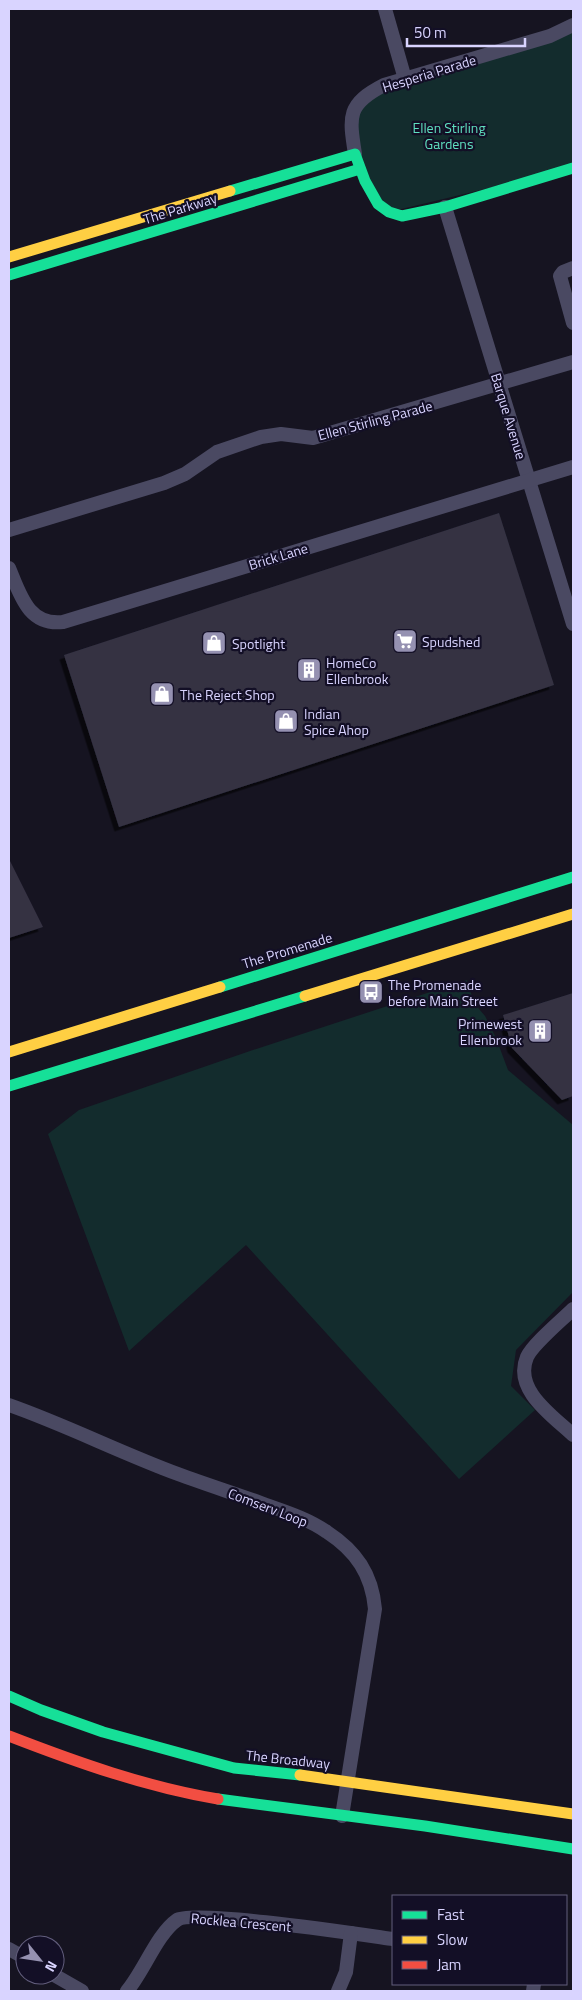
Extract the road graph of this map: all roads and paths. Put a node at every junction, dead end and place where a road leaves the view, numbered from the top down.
1 (385, 9) edge
2 (573, 25) edge
3 (405, 79) junction
4 (355, 154) junction
5 (573, 168) edge
6 (360, 169) junction
7 (445, 207) junction
8 (9, 257) edge
9 (573, 268) edge
10 (9, 275) edge
11 (573, 322) edge
12 (573, 362) edge
13 (500, 385) junction
14 (573, 467) edge
15 (529, 480) junction
16 (9, 530) edge
17 (9, 568) edge
18 (573, 624) edge
19 (573, 877) edge
20 (573, 914) edge
21 (9, 1052) edge
22 (9, 1086) edge
23 (573, 1309) edge
24 (9, 1405) edge
25 (573, 1435) edge
26 (9, 1696) edge
27 (9, 1736) edge
28 (349, 1781) junction
29 (573, 1814) edge
30 (342, 1816) junction
31 (573, 1849) edge
32 (351, 1933) junction
33 (392, 1939) edge
34 (65, 1981) edge
35 (82, 1991) edge
36 (127, 1991) edge
37 (338, 1991) edge

1 - 3 street
2 - 3 street, Hesperia Parade
3 - 4 street, Hesperia Parade
4 - 6 main road, Hesperia Parade
4 - 8 main road, The Parkway
5 - 7 main road, Hesperia Parade
6 - 7 main road, Hesperia Parade
6 - 10 main road, The Parkway
7 - 13 street, Barque Avenue
9 - 11 street
12 - 13 street, Ellen Stirling Parade
13 - 15 street, Barque Avenue
13 - 16 street, Ellen Stirling Parade
14 - 15 street, Brick Lane
15 - 17 street, Brick Lane
15 - 18 street, Barque Avenue
19 - 21 main road, The Promenade
20 - 22 main road
23 - 25 street
24 - 28 street, Comserv Loop
26 - 28 main road, The Broadway
27 - 30 main road
28 - 29 main road, The Broadway
28 - 30 street, Comserv Loop
30 - 31 main road
32 - 33 street, Rocklea Crescent
32 - 36 street, Rocklea Crescent
32 - 37 street
34 - 35 street

